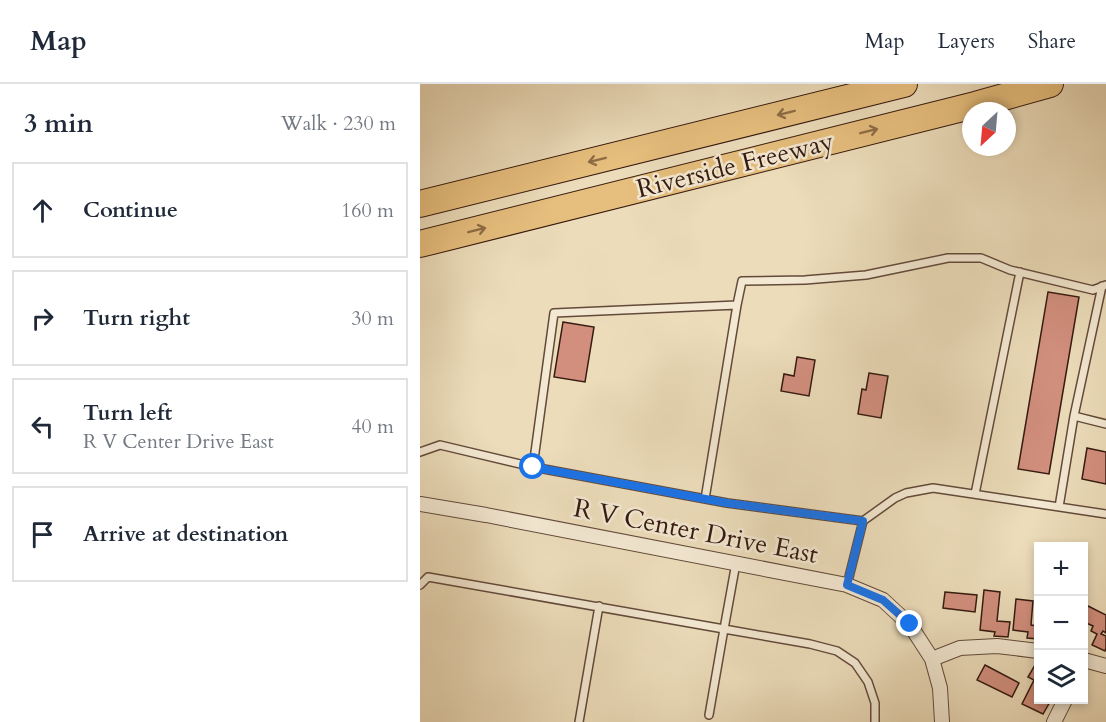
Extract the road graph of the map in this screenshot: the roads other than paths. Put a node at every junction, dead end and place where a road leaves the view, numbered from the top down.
1 (904, 84) edge
2 (1050, 84) edge
3 (420, 204) edge
4 (420, 244) edge
5 (1020, 272) junction
6 (1104, 285) edge
7 (737, 306) junction
8 (1074, 416) junction
9 (1106, 424) edge
10 (420, 452) edge
11 (533, 467) junction
12 (975, 494) junction
13 (705, 499) junction
14 (420, 504) edge
15 (1059, 507) junction
16 (1106, 514) edge
17 (863, 521) junction
18 (736, 563) junction
19 (420, 585) edge
20 (847, 585) junction
21 (599, 606) junction
22 (724, 629) junction
23 (1034, 651) edge
24 (932, 659) junction
25 (1088, 661) edge
26 (1106, 666) edge
27 (1063, 704) edge
28 (709, 715) dead end
29 (579, 722) edge
30 (875, 722) edge
31 (942, 722) edge
32 (1054, 722) edge

1 -> 3 highway, Riverside Freeway
4 -> 2 highway, Riverside Freeway
5 - 6 lane
5 - 7 lane
5 - 12 lane
6 - 8 lane
7 - 11 lane
7 - 13 lane
8 - 9 lane
8 - 15 lane
10 - 11 lane
11 - 13 lane
12 - 15 lane
12 - 17 lane
13 - 17 lane
14 - 18 street, R V Center Drive East
15 - 16 lane
17 - 20 lane
18 - 20 street, R V Center Drive East
18 - 22 lane
19 - 21 lane
20 - 24 street, R V Center Drive East
21 - 22 lane
21 - 29 lane
22 - 28 lane
22 - 30 lane
23 - 24 street
24 - 31 street, R V Center Drive East
25 - 26 street
27 - 32 street

